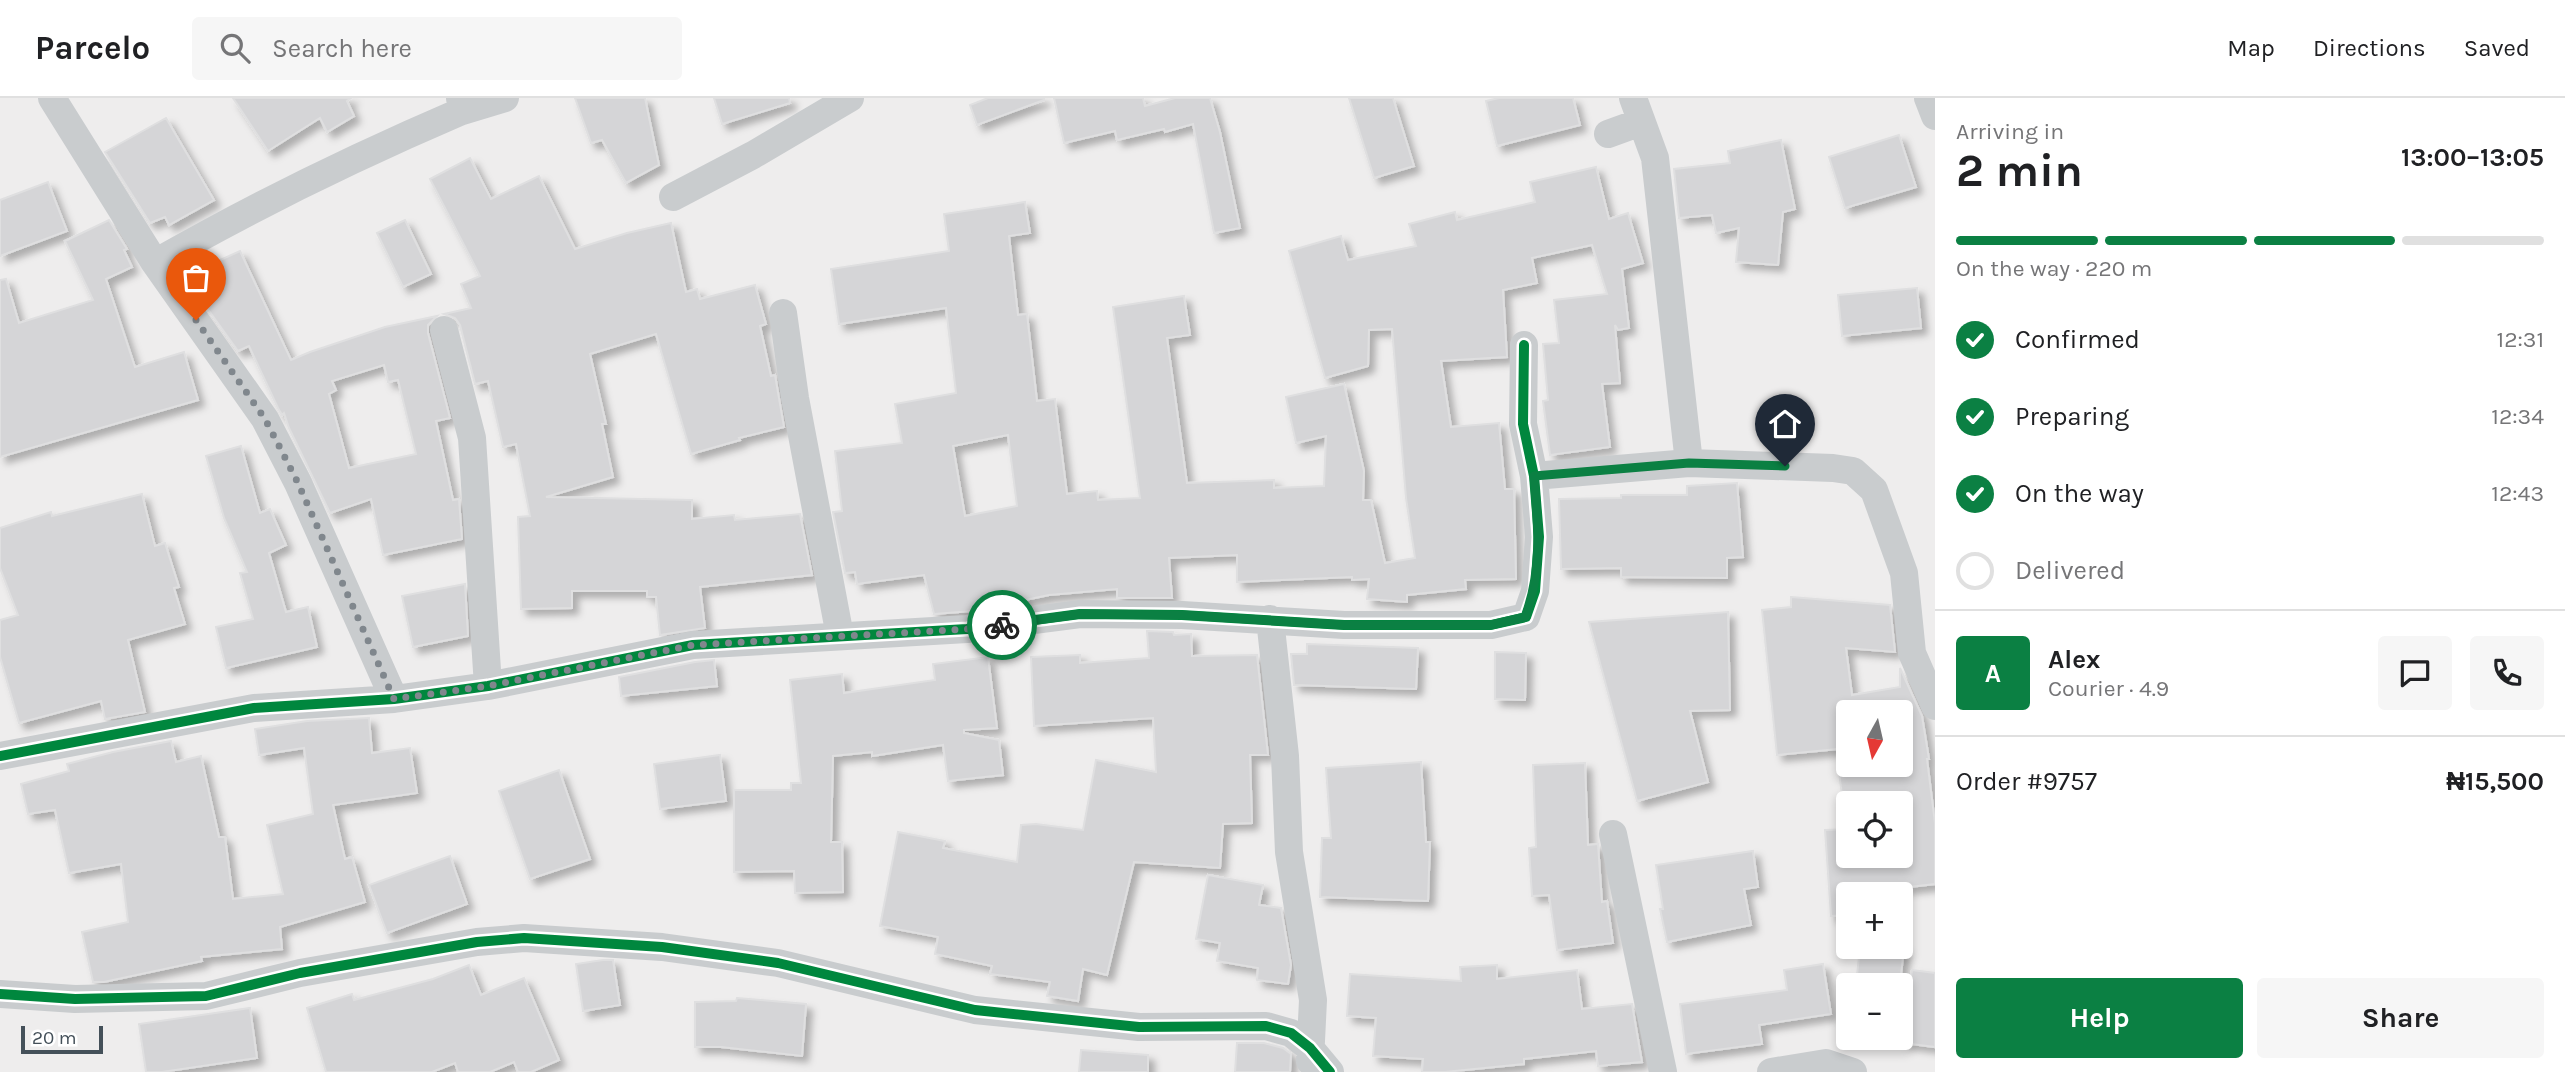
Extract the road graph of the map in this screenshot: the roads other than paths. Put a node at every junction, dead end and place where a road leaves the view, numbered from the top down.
1 (52, 98) edge
2 (505, 98) edge
3 (850, 98) edge
4 (1928, 98) edge
5 (461, 104) edge
6 (1637, 110) edge
7 (1935, 116) edge
8 (1608, 134) dead end
9 (673, 197) dead end
10 (155, 263) junction
11 (783, 313) dead end
12 (444, 330) dead end
13 (1524, 345) dead end
14 (1689, 463) junction
15 (1534, 476) junction
16 (1270, 619) junction
17 (840, 636) junction
18 (488, 686) junction
19 (394, 699) junction
20 (1935, 706) edge
21 (0, 756) edge
22 (1613, 834) dead end
23 (0, 995) edge
24 (1310, 1060) edge
25 (1330, 1072) edge
26 (1663, 1072) edge
27 (1771, 1072) edge
28 (1853, 1072) edge

1 - 10 street
2 - 5 street
3 - 9 street
4 - 7 street
5 - 10 street
6 - 8 street
6 - 14 street
10 - 19 street
11 - 17 street
12 - 18 street
13 - 15 street
14 - 15 street
14 - 20 street
15 - 16 street
16 - 17 street
16 - 24 street
17 - 18 street
18 - 19 street
19 - 21 street
22 - 26 street
23 - 24 street
24 - 25 street
27 - 28 street

